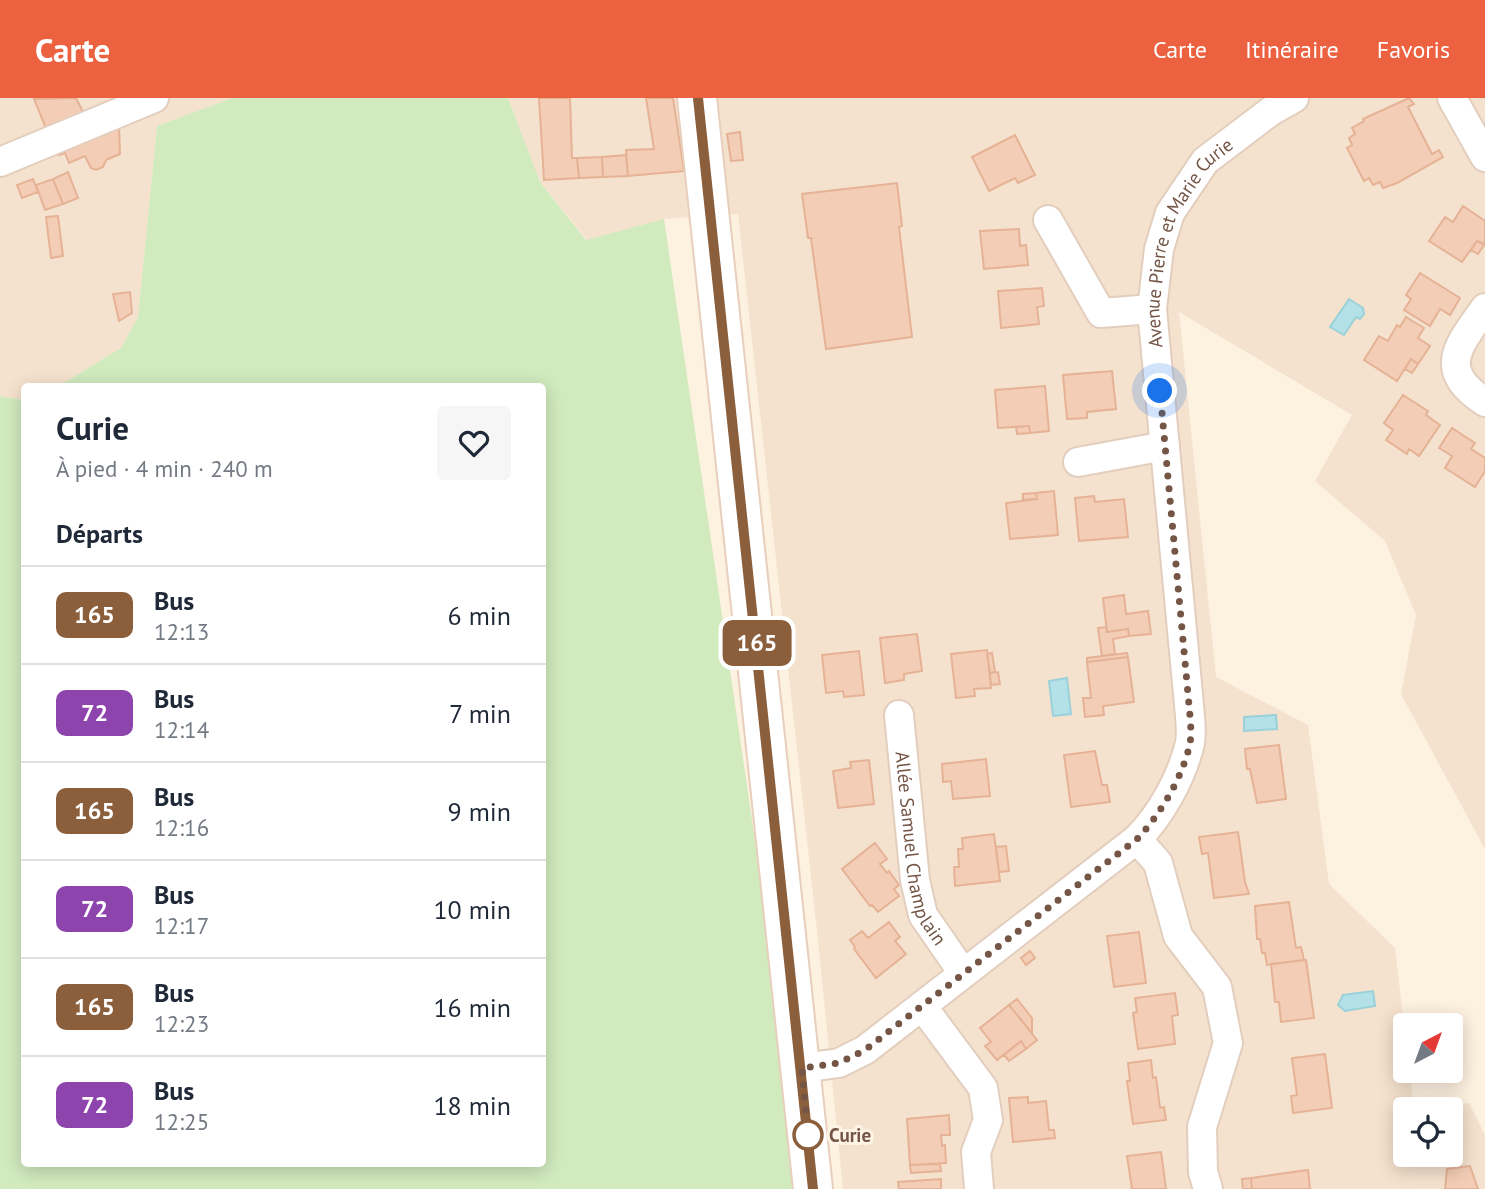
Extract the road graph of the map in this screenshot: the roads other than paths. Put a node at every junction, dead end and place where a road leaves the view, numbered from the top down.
1 (154, 98) edge
2 (698, 98) edge
3 (1294, 98) edge
4 (1452, 98) edge
5 (1485, 157) edge
6 (0, 162) edge
7 (1048, 220) dead end
8 (1485, 307) edge
9 (1152, 309) junction
10 (1485, 401) edge
11 (1165, 446) junction
12 (1078, 462) dead end
13 (899, 715) dead end
14 (1137, 839) junction
15 (963, 973) junction
16 (922, 1006) junction
17 (802, 1068) junction
18 (813, 1189) edge
19 (979, 1189) edge
20 (1208, 1189) edge

1 - 6 street
2 - 17 street
3 - 9 street, Avenue Pierre et Marie Curie
4 - 5 street
7 - 9 street
8 - 10 street
9 - 11 street, Avenue Pierre et Marie Curie
11 - 12 street
11 - 14 street, Avenue Pierre et Marie Curie
13 - 15 street, Allée Samuel Champlain
14 - 15 street, Avenue Pierre et Marie Curie
14 - 20 street
15 - 16 street, Avenue Pierre et Marie Curie
16 - 17 street, Avenue Pierre et Marie Curie
16 - 19 street
17 - 18 street

